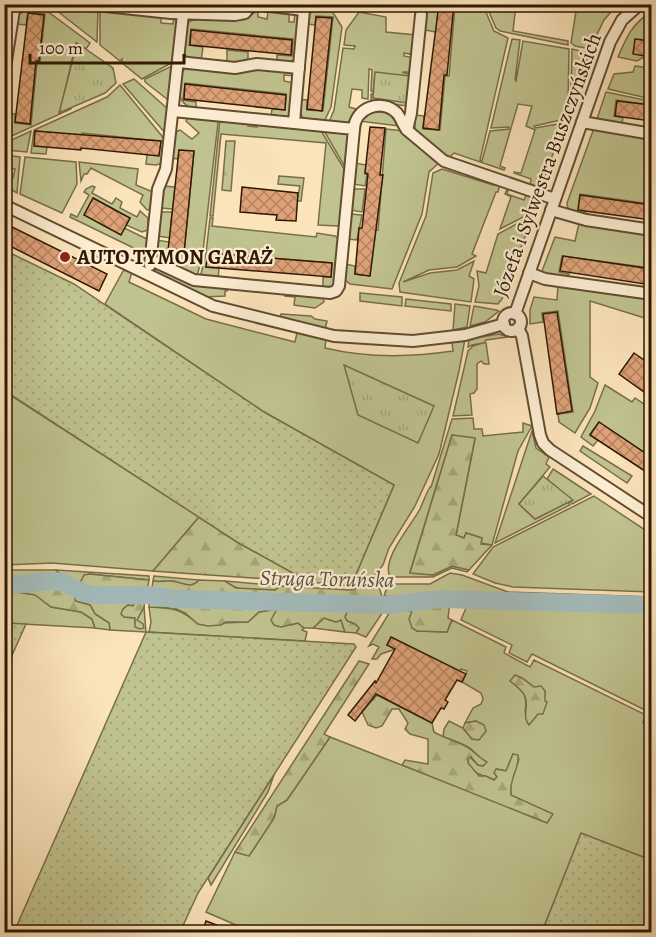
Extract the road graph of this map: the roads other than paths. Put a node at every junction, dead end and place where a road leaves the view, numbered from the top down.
1 (86, 4) edge
2 (252, 4) edge
3 (640, 4) edge
4 (14, 8) edge
5 (183, 14) junction
6 (421, 15) dead end
7 (6, 60) edge
8 (179, 62) junction
9 (299, 68) junction
10 (4, 74) edge
11 (173, 111) junction
12 (582, 122) junction
13 (294, 123) junction
14 (354, 129) junction
15 (407, 130) junction
16 (651, 134) edge
17 (553, 204) junction
18 (4, 205) edge
19 (651, 230) edge
20 (152, 261) junction
21 (529, 273) junction
22 (146, 274) junction
23 (651, 294) edge
24 (515, 314) junction
25 (504, 324) junction
26 (518, 328) junction
27 (651, 517) edge

1 - 5 street
2 - 5 street
2 - 9 street
3 - 12 street, Józefa i Sylwestra Buszczyńskich
4 - 7 street
5 - 8 street
6 - 15 street
7 - 10 street
8 - 9 street
8 - 11 street
9 - 13 street
11 - 13 street
11 - 20 street
12 - 16 street
12 - 17 street, Józefa i Sylwestra Buszczyńskich
13 - 14 street
14 - 15 street
14 - 20 street
15 - 17 street
17 - 19 street
17 - 21 street, Józefa i Sylwestra Buszczyńskich
18 - 22 street
20 - 22 street
21 - 23 street
21 - 24 street, Józefa i Sylwestra Buszczyńskich
22 - 25 street
24 - 25 street
24 - 26 street
25 - 26 street
26 - 27 street, Józefa i Sylwestra Buszczyńskich

